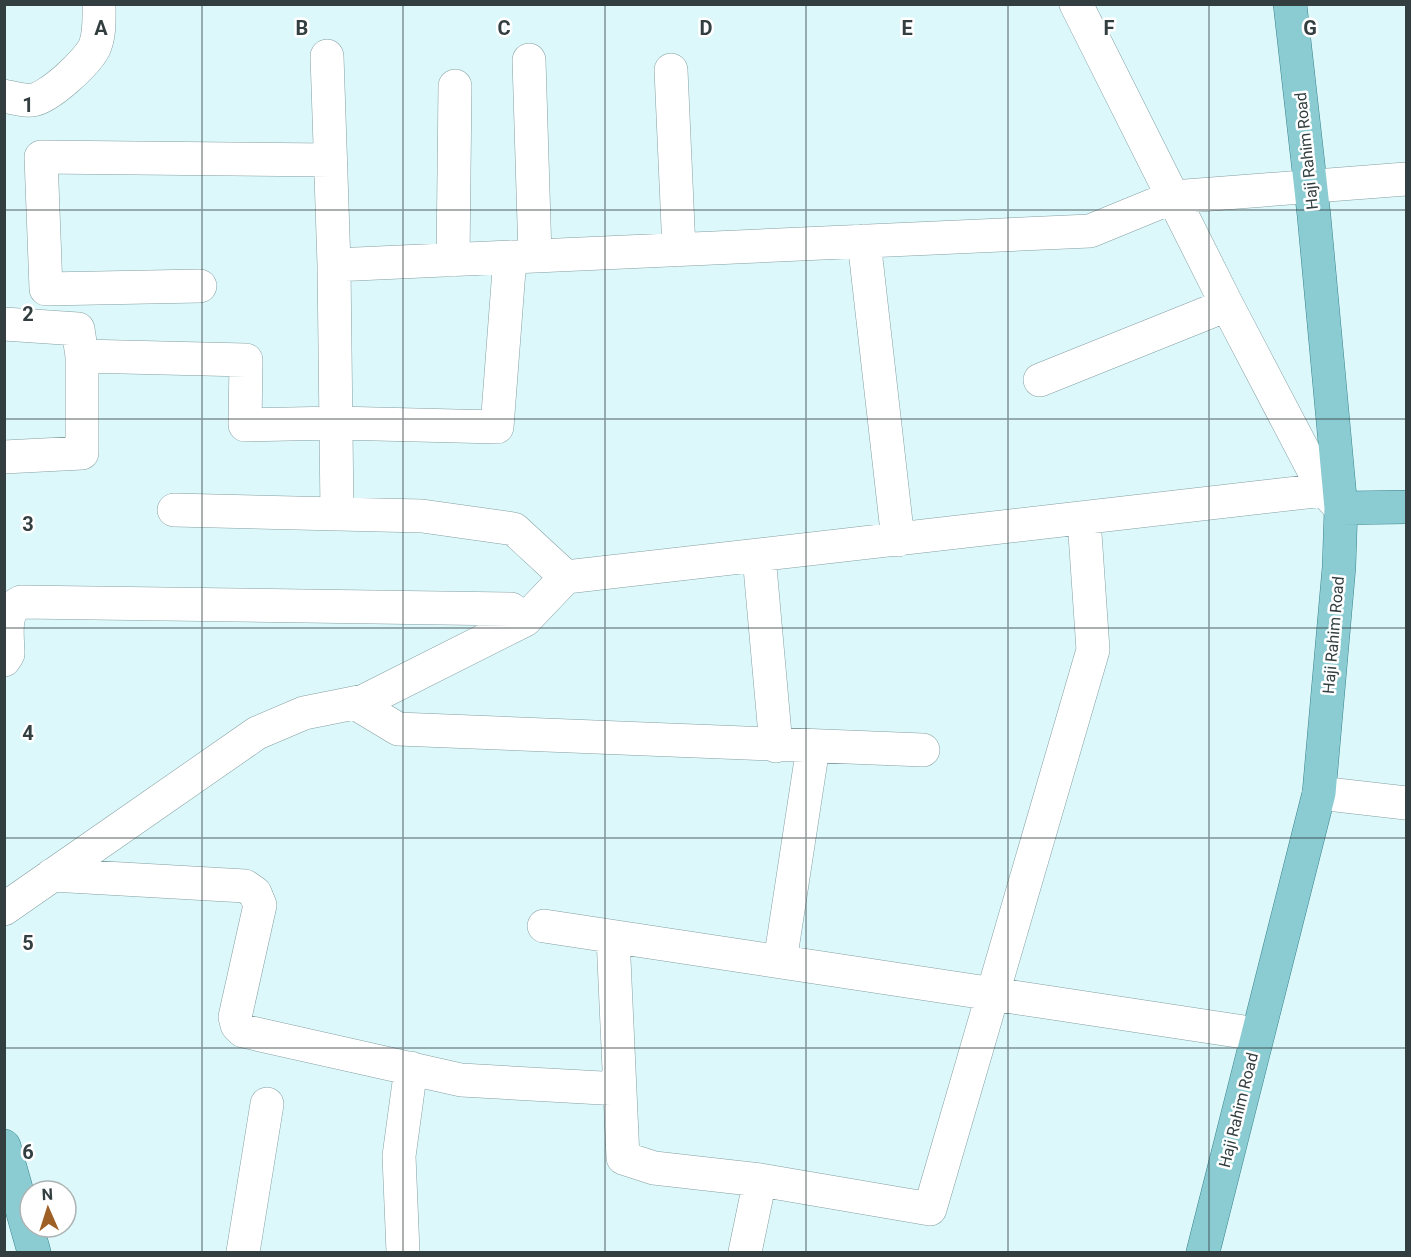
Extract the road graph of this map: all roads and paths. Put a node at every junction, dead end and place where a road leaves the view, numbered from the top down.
1 (99, 4) edge
2 (1076, 4) edge
3 (1290, 4) edge
4 (327, 56) dead end
5 (529, 60) dead end
6 (670, 70) dead end
7 (455, 86) dead end
8 (4, 96) edge
9 (330, 160) junction
10 (1407, 179) edge
11 (1311, 187) junction
12 (1173, 197) junction
13 (864, 241) junction
14 (679, 250) junction
15 (522, 257) junction
16 (453, 260) junction
17 (334, 265) junction
18 (200, 286) dead end
19 (1227, 305) junction
20 (4, 324) edge
21 (82, 356) junction
22 (1040, 380) dead end
23 (336, 423) junction
24 (4, 457) edge
25 (1332, 499) junction
26 (1407, 507) edge
27 (174, 510) dead end
28 (337, 513) junction
29 (1084, 519) junction
30 (898, 540) junction
31 (759, 556) junction
32 (566, 577) junction
33 (525, 620) junction
34 (4, 660) edge
35 (355, 703) junction
36 (776, 746) junction
37 (813, 747) junction
38 (923, 750) dead end
39 (1319, 793) junction
40 (1407, 804) edge
41 (52, 875) junction
42 (4, 909) edge
43 (544, 926) dead end
44 (613, 937) junction
45 (780, 962) junction
46 (992, 994) junction
47 (1257, 1034) junction
48 (411, 1068) junction
49 (620, 1089) junction
50 (267, 1104) dead end
51 (4, 1146) edge
52 (760, 1179) junction
53 (34, 1252) edge
54 (243, 1252) edge
55 (403, 1252) edge
56 (745, 1252) edge
57 (1203, 1252) edge

1 - 8 street
2 - 12 street
3 - 11 main road, Haji Rahim Road
4 - 9 street
5 - 15 street
6 - 14 street
7 - 16 street
9 - 17 street
9 - 18 street
10 - 11 street
11 - 12 street
11 - 25 main road, Haji Rahim Road
12 - 13 street
12 - 19 street
13 - 14 street
13 - 30 street
14 - 15 street
15 - 16 street
15 - 23 street
16 - 17 street
17 - 23 street
19 - 22 street
19 - 25 street
20 - 21 street
21 - 23 street
21 - 24 street
23 - 28 street
25 - 26 main road
25 - 29 street
25 - 39 main road, Haji Rahim Road
27 - 28 street
28 - 32 street
29 - 30 street
29 - 46 street
30 - 31 street
31 - 32 street
31 - 36 street
32 - 33 street
33 - 34 street
33 - 35 street
35 - 36 street
35 - 41 street
36 - 37 street
37 - 38 street
37 - 45 street
39 - 40 street
39 - 47 main road, Haji Rahim Road
41 - 42 street
41 - 48 street
43 - 44 street
44 - 45 street
44 - 49 street
45 - 46 street
46 - 47 street
46 - 52 street
47 - 57 main road, Haji Rahim Road
48 - 49 street
48 - 55 street
49 - 52 street
50 - 54 street
51 - 53 main road
52 - 56 street

